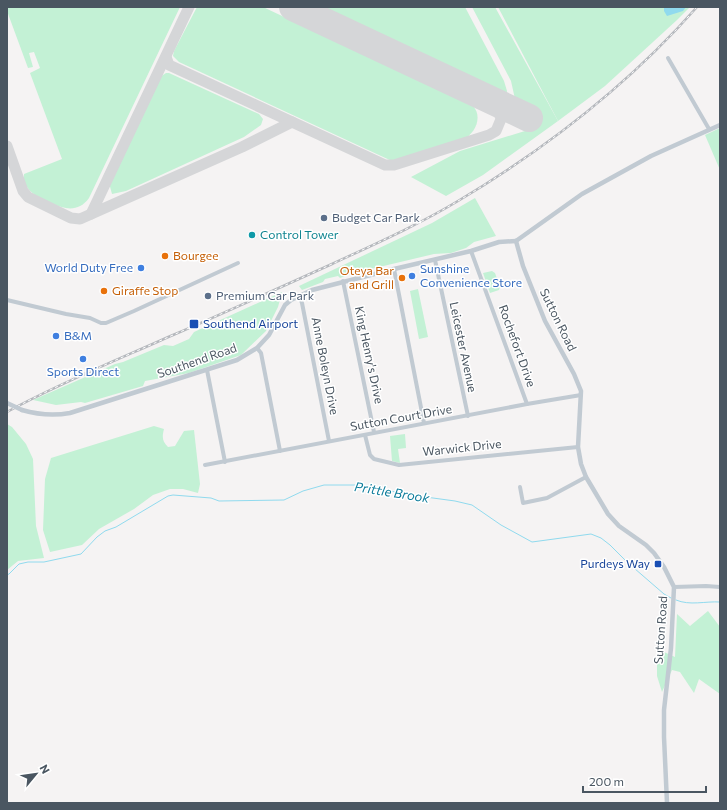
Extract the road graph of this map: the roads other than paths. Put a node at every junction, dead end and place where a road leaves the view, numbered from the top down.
1 (668, 58) dead end
2 (720, 125) edge
3 (709, 129) junction
4 (516, 242) junction
5 (471, 251) junction
6 (435, 260) junction
7 (238, 263) dead end
8 (394, 269) junction
9 (343, 281) junction
10 (299, 295) junction
11 (7, 300) edge
12 (257, 348) junction
13 (207, 370) junction
14 (581, 395) junction
15 (7, 402) edge
16 (527, 404) junction
17 (468, 416) junction
18 (424, 423) junction
19 (374, 432) junction
20 (365, 435) junction
21 (329, 441) junction
22 (578, 447) junction
23 (280, 451) junction
24 (225, 462) junction
25 (205, 465) dead end
26 (586, 477) junction
27 (520, 488) dead end
28 (674, 587) junction
29 (720, 587) edge
30 (667, 803) edge

1 - 3 street
2 - 3 street
3 - 4 street
4 - 5 street, Southend Road
4 - 14 street, Sutton Road
5 - 6 street, Southend Road
5 - 16 street, Rochefort Drive
6 - 8 street, Southend Road
6 - 17 street, Leicester Avenue
7 - 11 street
8 - 9 street, Southend Road
8 - 18 street
9 - 10 street, Southend Road
9 - 19 street, King Henry's Drive
10 - 12 street, Southend Road
10 - 21 street, Anne Boleyn Drive
12 - 13 street, Southend Road
12 - 23 street
13 - 15 street, Southend Road, bridge
13 - 24 street
14 - 16 street, Sutton Court Drive
14 - 22 street, Sutton Road
16 - 17 street, Sutton Court Drive
17 - 18 street, Sutton Court Drive
18 - 19 street, Sutton Court Drive
19 - 20 street, Sutton Court Drive
20 - 21 street, Sutton Court Drive
20 - 22 street, Warwick Drive
21 - 23 street, Sutton Court Drive
22 - 26 street, Sutton Road
23 - 24 street, Sutton Court Drive
24 - 25 street, Sutton Court Drive
26 - 27 street
26 - 28 street, Sutton Road
28 - 29 street
28 - 30 street, Sutton Road

